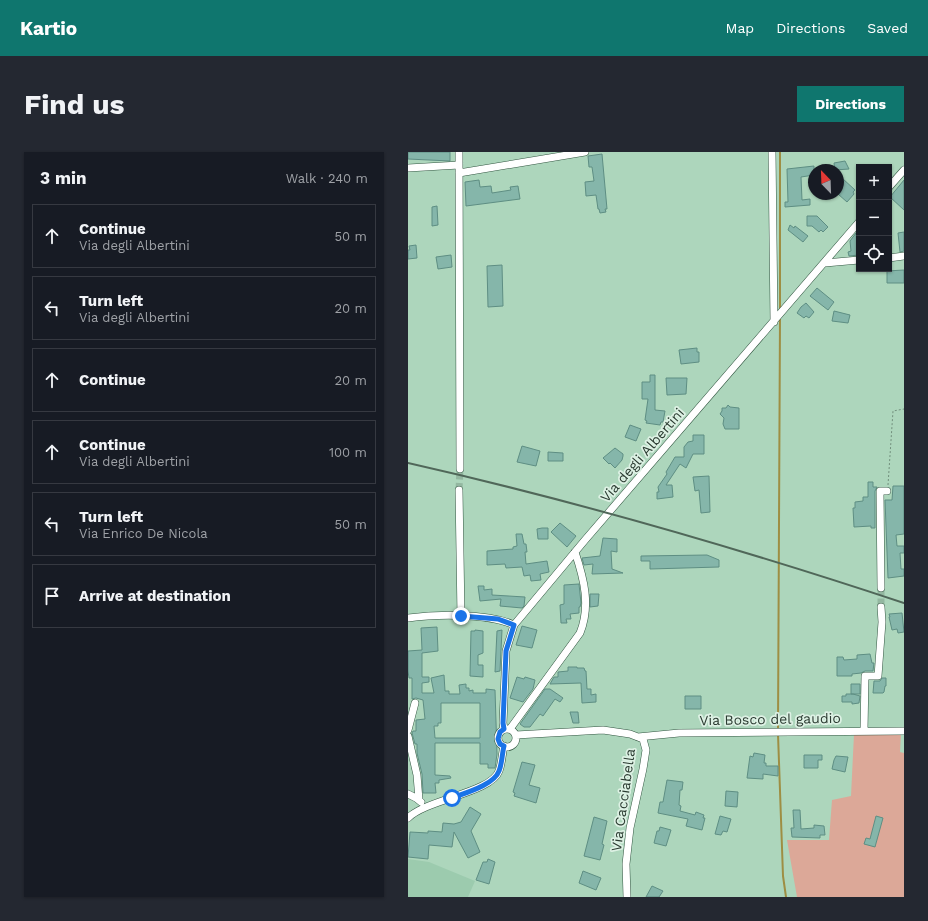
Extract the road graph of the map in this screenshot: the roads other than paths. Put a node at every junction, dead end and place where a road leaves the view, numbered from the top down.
1 (459, 152) edge
2 (585, 152) edge
3 (772, 152) edge
4 (408, 168) edge
5 (459, 169) junction
6 (904, 170) edge
7 (892, 184) edge
8 (856, 226) edge
9 (904, 256) edge
10 (892, 258) edge
11 (856, 260) edge
12 (825, 263) junction
13 (776, 320) junction
14 (460, 469) tunnel mouth
15 (459, 490) tunnel mouth
16 (887, 491) road end
17 (575, 552) junction
18 (881, 588) tunnel mouth
19 (881, 607) tunnel mouth
20 (461, 616) junction
21 (408, 618) edge
22 (514, 625) junction
23 (415, 703) dead end
24 (507, 729) junction
25 (408, 730) edge
26 (864, 731) junction
27 (904, 731) edge
28 (408, 736) edge
29 (516, 736) junction
30 (637, 737) junction
31 (504, 746) junction
32 (408, 794) edge
33 (419, 800) junction
34 (426, 806) junction
35 (408, 818) edge
36 (626, 897) edge

1 - 5 street
2 - 5 street
3 - 13 street
4 - 5 street
5 - 14 street
6 - 7 street
8 - 12 street, Via degli Albertini
9 - 10 street
11 - 12 street
12 - 13 street, Via degli Albertini
13 - 17 street, Via degli Albertini
15 - 20 street
16 - 18 street
17 - 22 street, Via degli Albertini
17 - 24 street
19 - 26 street
20 - 21 street
20 - 22 street
22 - 24 street, Via degli Albertini
23 - 25 street
24 - 29 street
24 - 31 street
26 - 27 street, Via Bosco del gaudio
26 - 30 street, Via Bosco del gaudio
28 - 33 street
29 - 30 street, Via Cacciabella
29 - 31 street
30 - 36 street, Via Cacciabella
31 - 34 street
32 - 33 street
33 - 34 street
34 - 35 street

